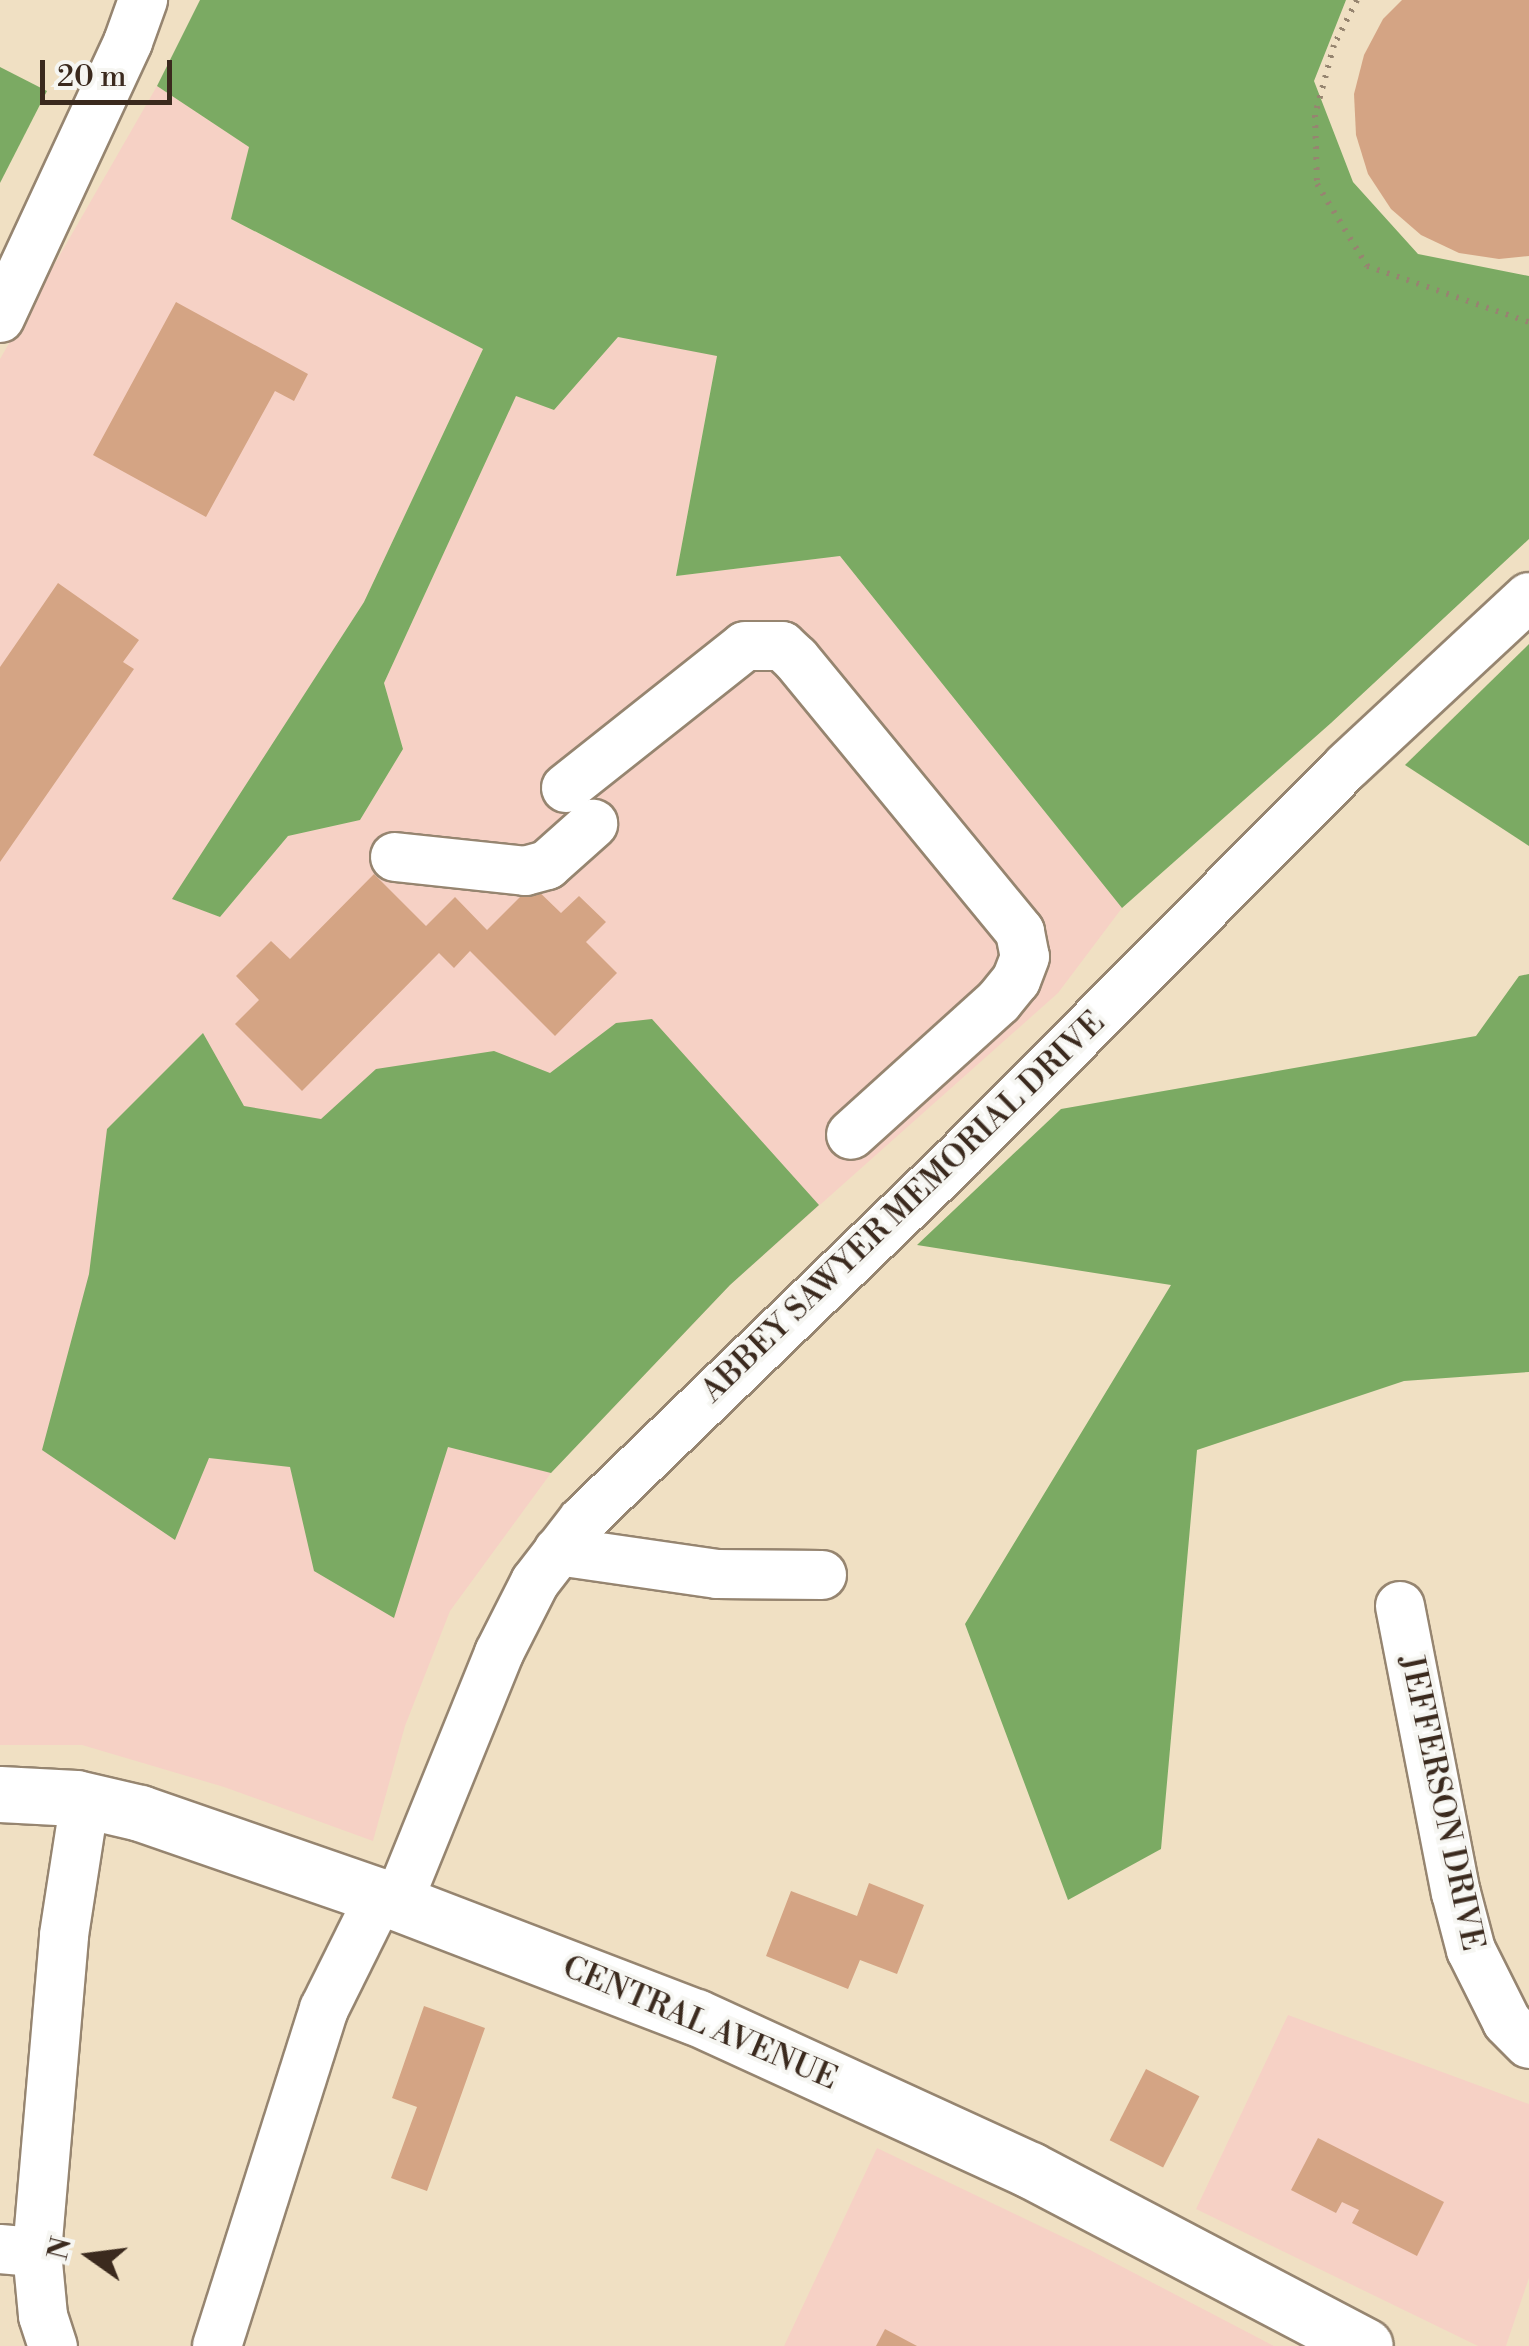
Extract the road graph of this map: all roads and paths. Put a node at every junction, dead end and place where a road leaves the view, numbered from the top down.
1 (143, 0) edge
2 (1357, 0) edge
3 (0, 318) edge
4 (1529, 322) edge
5 (1529, 597) edge
6 (396, 856) dead end
7 (851, 1135) dead end
8 (558, 1552) junction
9 (822, 1575) dead end
10 (1400, 1606) dead end
11 (0, 1794) edge
12 (85, 1800) junction
13 (389, 1899) junction
14 (1529, 2044) edge
15 (18, 2251) edge
16 (53, 2346) edge
17 (217, 2346) edge
18 (1365, 2346) edge

1 - 3 street
2 - 4 path
5 - 8 street, ABBEY SAWYER MEMORIAL DRIVE
6 - 7 street
8 - 9 street
8 - 13 street, ABBEY SAWYER MEMORIAL DRIVE
10 - 14 street, JEFFERSON DRIVE
11 - 12 main road, CENTRAL AVENUE
12 - 13 main road, CENTRAL AVENUE
12 - 15 street
13 - 17 street, ABBEY SAWYER MEMORIAL DRIVE
13 - 18 main road, CENTRAL AVENUE
15 - 16 street

